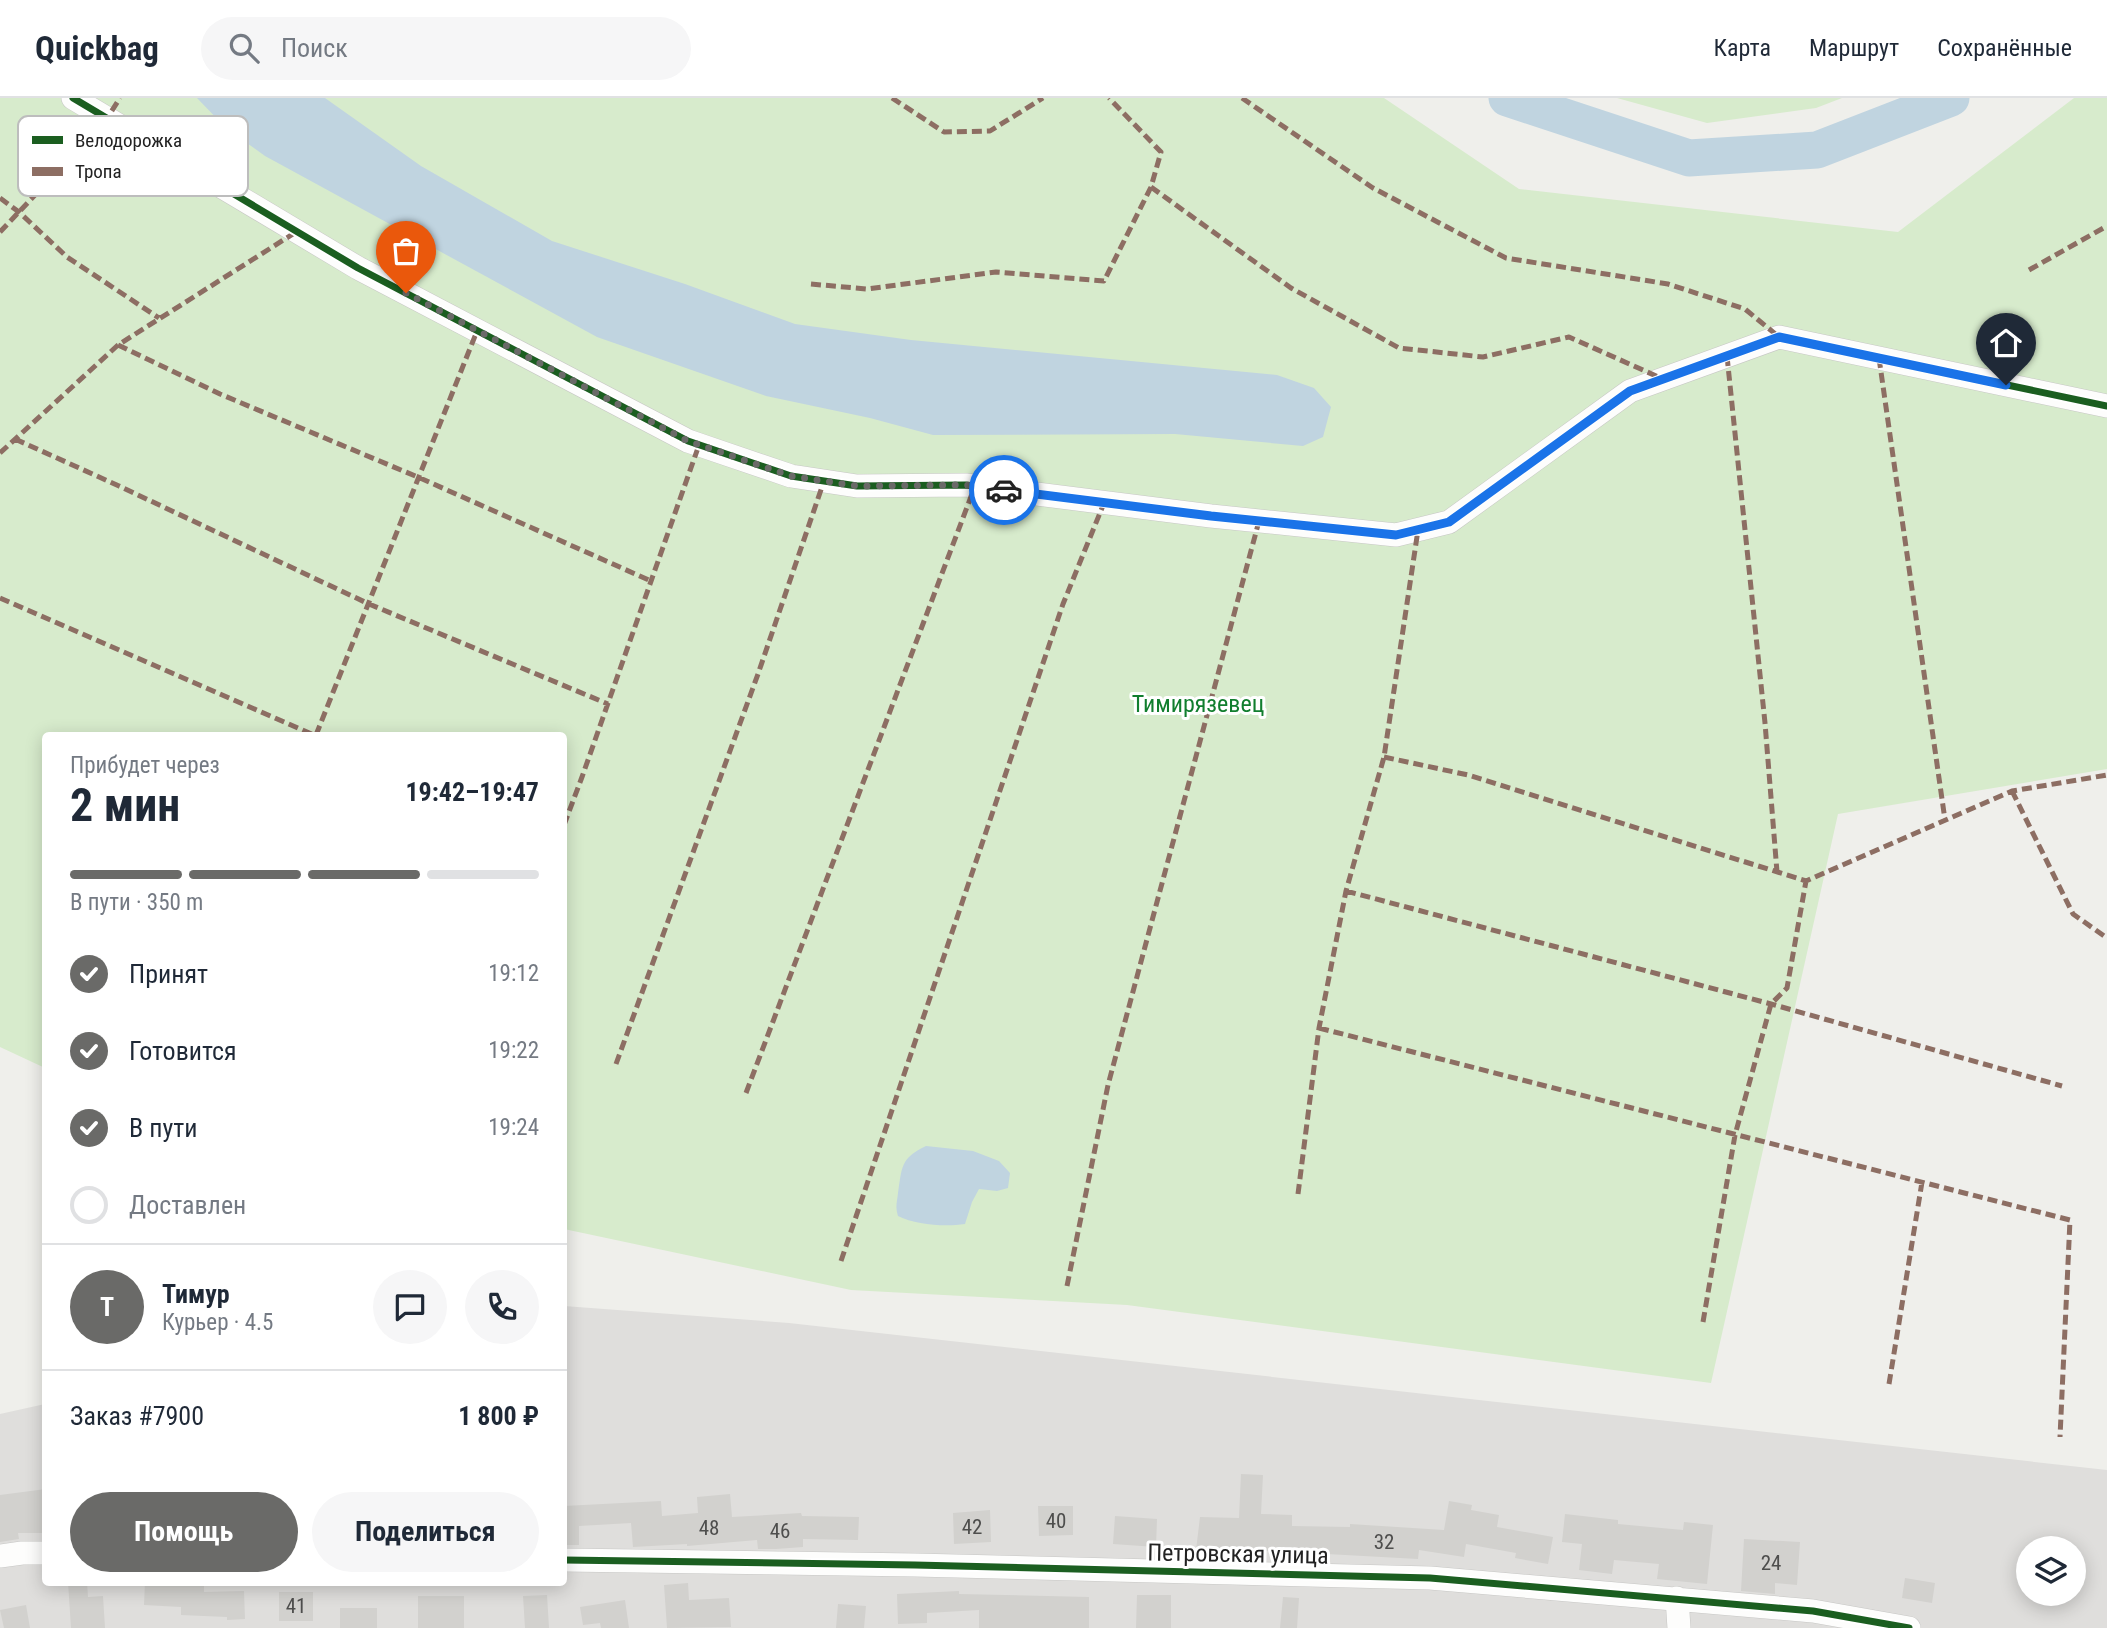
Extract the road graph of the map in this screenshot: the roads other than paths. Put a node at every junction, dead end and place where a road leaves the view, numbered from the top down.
1 (73, 98) edge
2 (103, 116) edge
3 (237, 196) edge
4 (2107, 406) edge
5 (42, 1553) edge
6 (0, 1556) edge
7 (567, 1560) edge
8 (1677, 1598) junction
9 (1679, 1628) edge
10 (1909, 1628) edge

1 - 2 street
3 - 4 street
5 - 6 street
7 - 8 street, Петровская улица
8 - 9 street
8 - 10 street, Петровская улица

